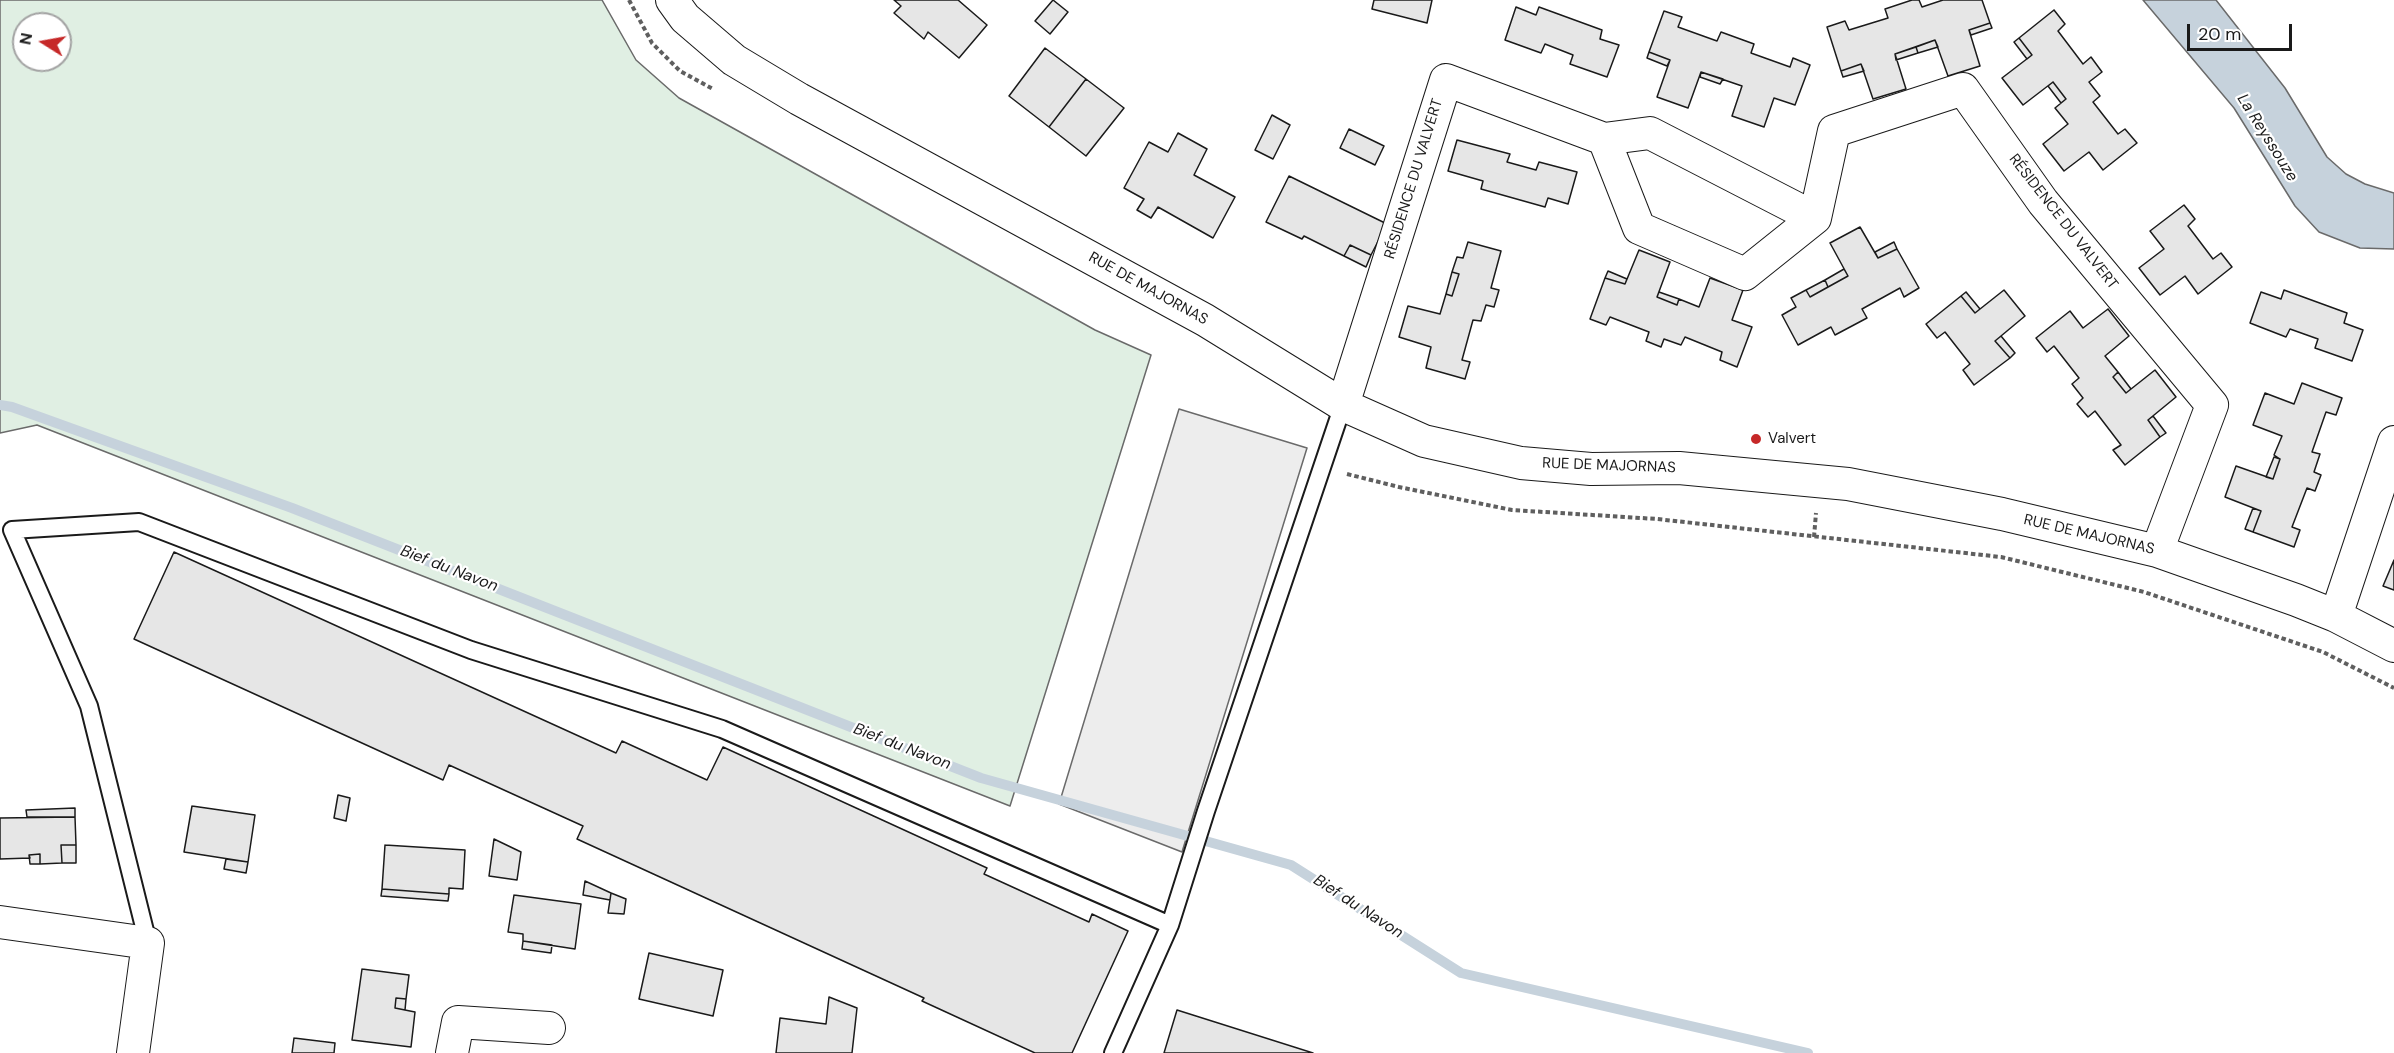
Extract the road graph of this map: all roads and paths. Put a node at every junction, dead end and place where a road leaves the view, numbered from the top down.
1 (629, 0) edge
2 (672, 0) edge
3 (717, 91) dead end
4 (1604, 140) junction
5 (1815, 218) junction
6 (1343, 405) junction
7 (2394, 442) edge
8 (1325, 458) junction
9 (2381, 520) edge
10 (2157, 550) junction
11 (2336, 616) junction
12 (2394, 646) edge
13 (2394, 688) edge
14 (0, 922) edge
15 (1170, 925) junction
16 (148, 943) junction
17 (549, 1028) dead end
18 (133, 1053) edge
19 (452, 1053) edge
20 (1113, 1053) edge

1 - 3 path
2 - 6 street, RUE DE MAJORNAS
4 - 5 street, RÉSIDENCE DU VALVERT
4 - 5 street
4 - 6 street, RÉSIDENCE DU VALVERT
5 - 10 street, RÉSIDENCE DU VALVERT
6 - 8 lane
6 - 10 street, RUE DE MAJORNAS
7 - 9 street
8 - 13 path
8 - 15 lane
9 - 11 street
10 - 11 street, RUE DE MAJORNAS
11 - 12 street, RUE DE MAJORNAS
14 - 16 street
15 - 16 lane
15 - 20 lane
16 - 18 street
17 - 19 street

